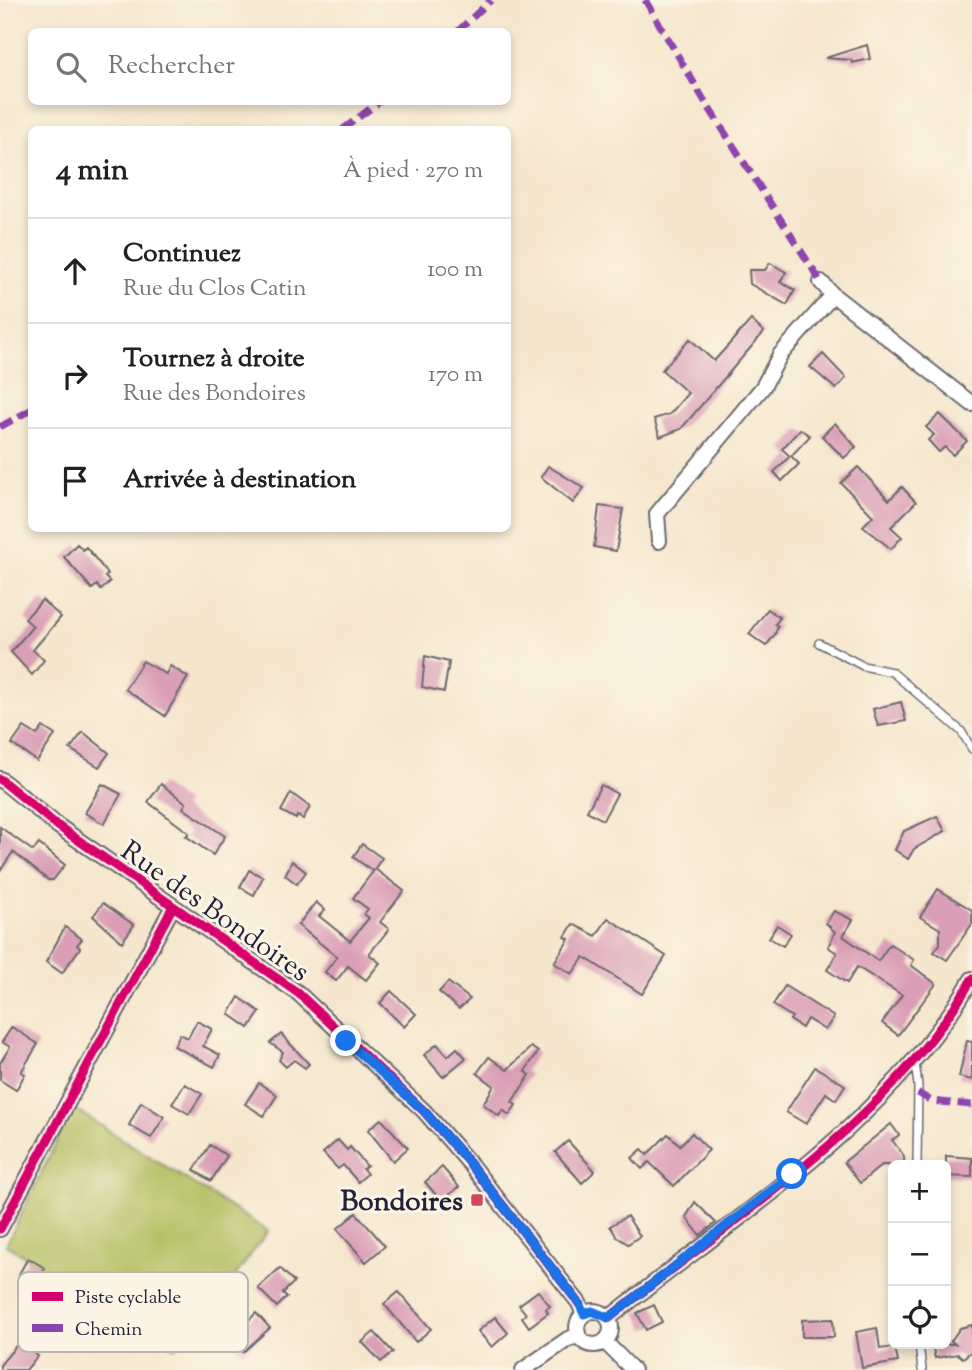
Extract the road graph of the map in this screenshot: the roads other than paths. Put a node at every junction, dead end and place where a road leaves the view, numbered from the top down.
1 (821, 282) dead end
2 (833, 295) junction
3 (972, 404) edge
4 (659, 541) dead end
5 (819, 643) dead end
6 (972, 749) edge
7 (0, 779) edge
8 (172, 908) junction
9 (972, 979) edge
10 (915, 1063) junction
11 (917, 1160) edge
12 (0, 1229) edge
13 (584, 1314) junction
14 (609, 1318) junction
15 (578, 1336) junction
16 (605, 1342) junction
17 (920, 1349) edge
18 (523, 1370) edge
19 (633, 1370) edge
20 (922, 1370) edge

1 - 2 street
2 - 3 street
2 - 4 street
5 - 6 lane
7 - 8 street, Rue des Bondoires
8 - 12 street
8 - 13 street, Rue des Bondoires
9 - 10 street
10 - 11 lane
10 - 14 street
13 - 14 street
13 - 15 street
14 - 16 street
15 - 16 street
15 - 18 street
16 - 19 street
17 - 20 lane

